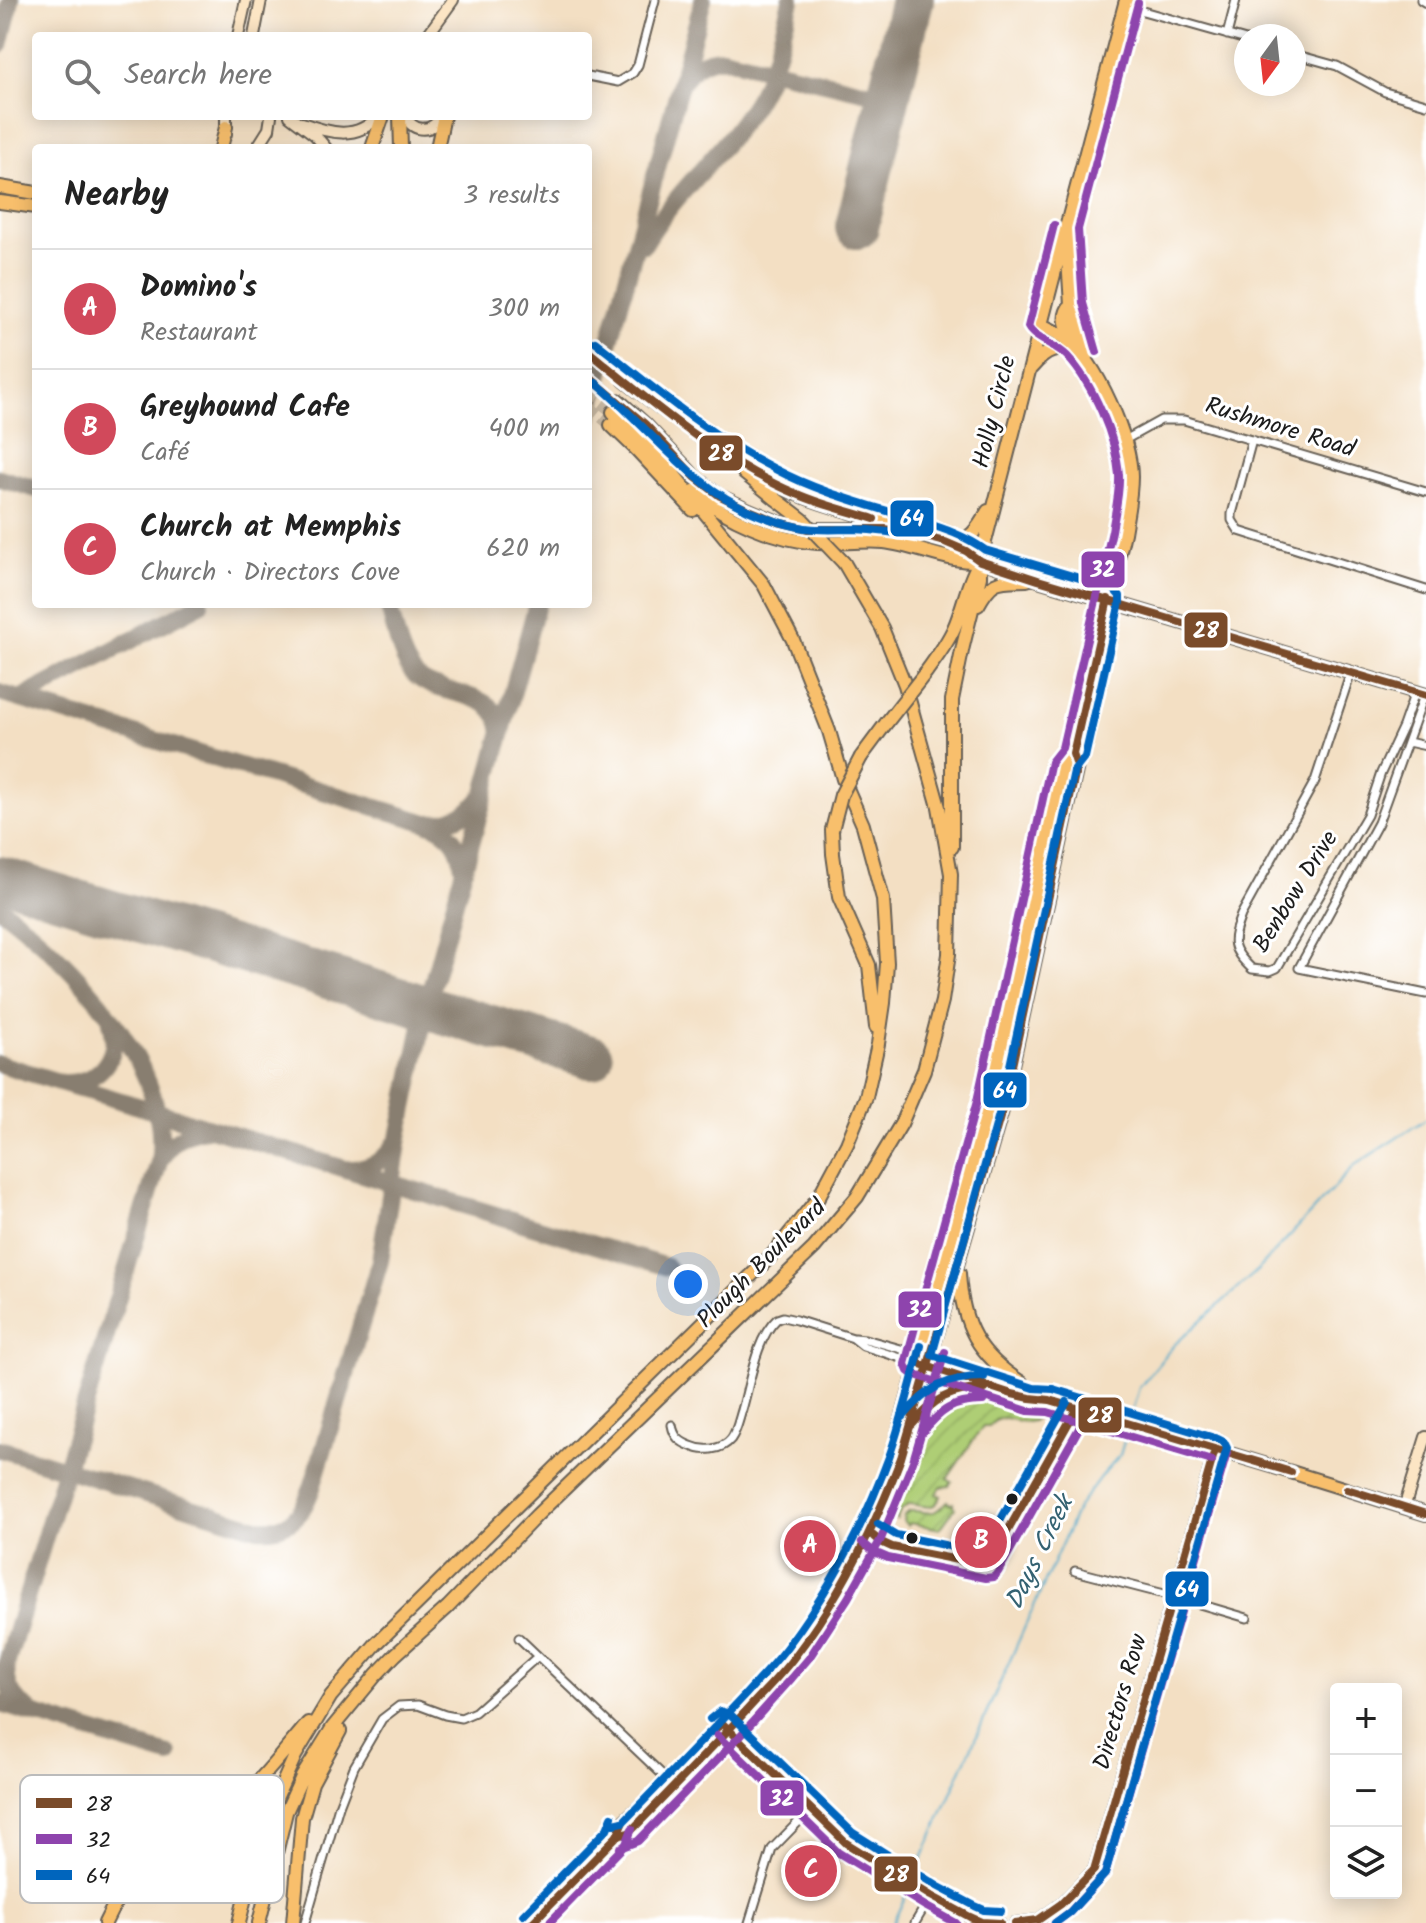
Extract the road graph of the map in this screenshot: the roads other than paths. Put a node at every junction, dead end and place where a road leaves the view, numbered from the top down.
1 (246, 0) edge
2 (261, 0) edge
3 (453, 0) edge
4 (655, 0) edge
5 (1236, 0) edge
6 (1125, 3) edge
7 (239, 32) edge
8 (255, 32) edge
9 (430, 32) edge
10 (1227, 35) junction
11 (1234, 37) edge
12 (1306, 57) edge
13 (592, 77) edge
14 (1426, 104) edge
15 (270, 120) edge
16 (297, 120) edge
17 (375, 120) edge
18 (379, 120) edge
19 (402, 120) edge
20 (406, 120) edge
21 (439, 120) edge
22 (441, 120) edge
23 (226, 121) edge
24 (302, 123) junction
25 (223, 144) edge
26 (260, 144) edge
27 (322, 144) edge
28 (373, 144) edge
29 (401, 144) edge
30 (438, 144) edge
31 (0, 187) edge
32 (32, 192) edge
33 (0, 202) edge
34 (32, 206) edge
35 (1066, 228) junction
36 (1071, 305) junction
37 (1040, 324) junction
38 (1076, 348) junction
39 (1089, 364) junction
40 (1028, 372) junction
41 (624, 380) tunnel mouth
42 (614, 412) junction
43 (694, 434) junction
44 (1125, 440) junction
45 (1252, 440) junction
46 (670, 470) junction
47 (1426, 492) edge
48 (997, 494) junction
49 (919, 535) junction
50 (945, 542) junction
51 (980, 561) junction
52 (747, 563) junction
53 (1038, 580) junction
54 (1426, 590) edge
55 (1108, 599) junction
56 (963, 646) junction
57 (1351, 672) junction
58 (1423, 693) edge
59 (1408, 742) junction
60 (1426, 746) edge
61 (1073, 754) junction
62 (951, 874) junction
63 (1426, 994) edge
64 (878, 1044) junction
65 (958, 1264) junction
66 (923, 1361) junction
67 (995, 1389) junction
68 (1035, 1391) junction
69 (1050, 1400) junction
70 (672, 1425) dead end
71 (909, 1429) junction
72 (1426, 1437) edge
73 (1215, 1450) junction
74 (893, 1466) junction
75 (1404, 1508) junction
76 (1426, 1514) edge
77 (1075, 1571) dead end
78 (1172, 1596) junction
79 (1247, 1618) dead end
80 (519, 1638) dead end
81 (537, 1657) junction
82 (376, 1675) junction
83 (331, 1696) junction
84 (726, 1726) junction
85 (263, 1775) edge
86 (284, 1780) edge
87 (671, 1783) junction
88 (810, 1810) junction
89 (284, 1820) edge
90 (927, 1893) junction
91 (115, 1903) edge
92 (244, 1903) edge
93 (264, 1903) edge
94 (980, 1922) edge
95 (1038, 1922) edge
96 (105, 1923) edge
97 (239, 1923) edge
98 (259, 1923) edge
99 (293, 1923) edge
100 (305, 1923) edge
101 (532, 1923) edge
102 (749, 1923) edge
103 (915, 1923) edge
104 (1000, 1923) edge
105 (1015, 1923) edge

1 - 7 street
2 - 8 street
3 - 9 street
4 - 13 street
5 - 10 street
6 - 10 street
6 - 35 main road, Holly Circle
10 - 11 street
12 - 14 street
15 - 26 street
16 - 24 street
17 - 24 street
18 - 28 main road
19 - 29 main road
20 - 21 street
22 - 30 main road
23 - 25 main road
24 - 27 street
31 - 32 main road
33 - 34 main road
35 - 36 main road
35 - 37 main road, Holly Circle
36 - 38 main road
36 - 39 main road
37 - 38 main road
37 - 40 main road, Holly Circle
38 - 39 main road
39 - 40 main road
39 - 44 main road
40 - 48 main road, Holly Circle
41 - 43 main road
42 - 46 main road
42 - 49 main road
42 - 52 main road
43 - 49 main road
43 - 62 main road, Plough Boulevard, bridge
44 - 45 street, Rushmore Road
44 - 55 main road
45 - 47 street, Rushmore Road
45 - 54 street
46 - 51 main road
46 - 52 main road
48 - 50 main road
48 - 51 main road, Holly Circle
49 - 50 main road
50 - 51 main road
51 - 53 main road
51 - 56 main road
51 - 64 main road, bridge
52 - 64 main road, Plough Boulevard
53 - 55 main road
53 - 56 main road
55 - 57 main road
55 - 61 main road
56 - 62 main road
57 - 58 main road
57 - 58 street, Benbow Drive
58 - 59 street
59 - 60 street
59 - 63 street
61 - 65 main road
61 - 66 main road
62 - 82 main road, Plough Boulevard
64 - 83 main road, Plough Boulevard
65 - 66 main road
65 - 68 main road
66 - 67 main road
66 - 68 main road
66 - 70 street
66 - 71 main road
66 - 74 main road
67 - 69 main road
67 - 71 main road
68 - 69 main road
69 - 73 main road
71 - 74 main road
72 - 75 street
73 - 75 main road
73 - 78 street, Directors Row
74 - 84 main road
75 - 76 main road
77 - 78 street
78 - 79 street
78 - 95 street, Directors Row
80 - 81 street
81 - 87 street
81 - 100 street
82 - 89 main road, Plough Boulevard
82 - 99 main road
83 - 85 main road
83 - 86 main road, Plough Boulevard
84 - 87 main road
84 - 88 street
87 - 101 main road
88 - 90 street
88 - 102 street
90 - 94 street
90 - 103 street
91 - 96 main road
92 - 97 main road, Plough Boulevard
93 - 98 main road, Plough Boulevard
94 - 104 street
95 - 105 street, Directors Row

